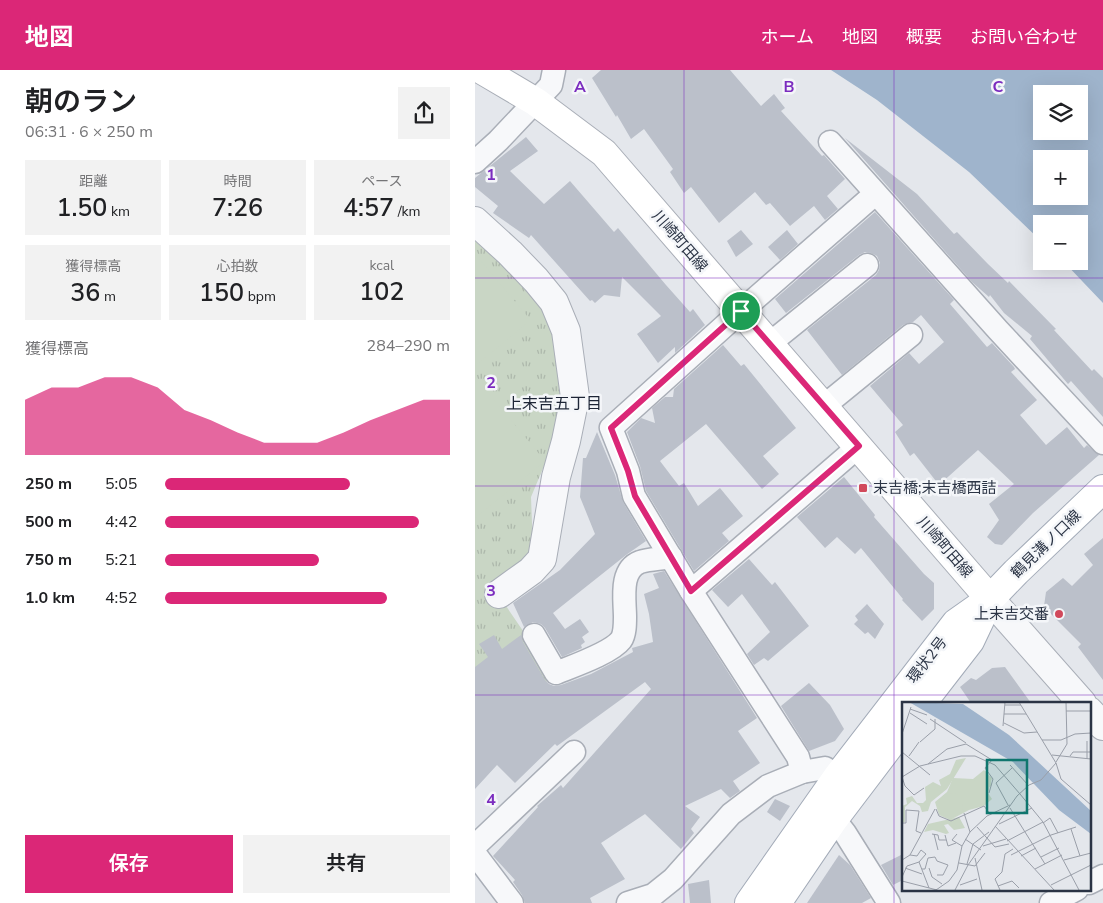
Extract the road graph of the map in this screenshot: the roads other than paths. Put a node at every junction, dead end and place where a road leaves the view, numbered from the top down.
1 (482, 70) edge
2 (554, 70) edge
3 (536, 102) junction
4 (830, 142) dead end
5 (475, 162) edge
6 (875, 194) junction
7 (475, 222) edge
8 (867, 265) dead end
9 (741, 311) junction
10 (911, 335) dead end
11 (769, 344) junction
12 (824, 406) junction
13 (1103, 443) edge
14 (859, 446) junction
15 (1103, 489) edge
16 (671, 557) junction
17 (691, 591) junction
18 (499, 594) dead end
19 (990, 599) junction
20 (534, 635) dead end
21 (923, 702) edge
22 (1081, 702) edge
23 (1091, 713) edge
24 (1103, 726) edge
25 (902, 729) edge
26 (574, 752) dead end
27 (803, 772) junction
28 (838, 776) junction
29 (834, 820) junction
30 (475, 846) edge
31 (475, 854) edge
32 (1103, 876) edge
33 (1091, 882) edge
34 (1075, 890) edge
35 (512, 903) edge
36 (628, 903) edge
37 (749, 903) edge
38 (777, 903) edge
39 (889, 903) edge
40 (1051, 903) edge

1 - 3 main road, 川崎町田線
2 - 3 street
3 - 5 street
3 - 9 main road, 川崎町田線
4 - 6 street
6 - 9 street
6 - 13 street
7 - 18 street
8 - 11 street
9 - 11 main road, 川崎町田線
9 - 16 street
10 - 12 street
11 - 12 main road, 川崎町田線
12 - 14 main road, 川崎町田線
14 - 17 street
14 - 19 main road, 川崎町田線
15 - 19 main road, 鶴見溝ノ口線
16 - 17 street
16 - 20 street
17 - 27 street
19 - 21 main road, 環状2号
19 - 22 street
19 - 28 main road, 環状2号
23 - 24 street
25 - 29 main road
26 - 30 street
27 - 28 street
27 - 36 street
28 - 37 main road, 環状2号
29 - 38 main road
29 - 39 street
31 - 35 street
32 - 33 street
34 - 40 street

